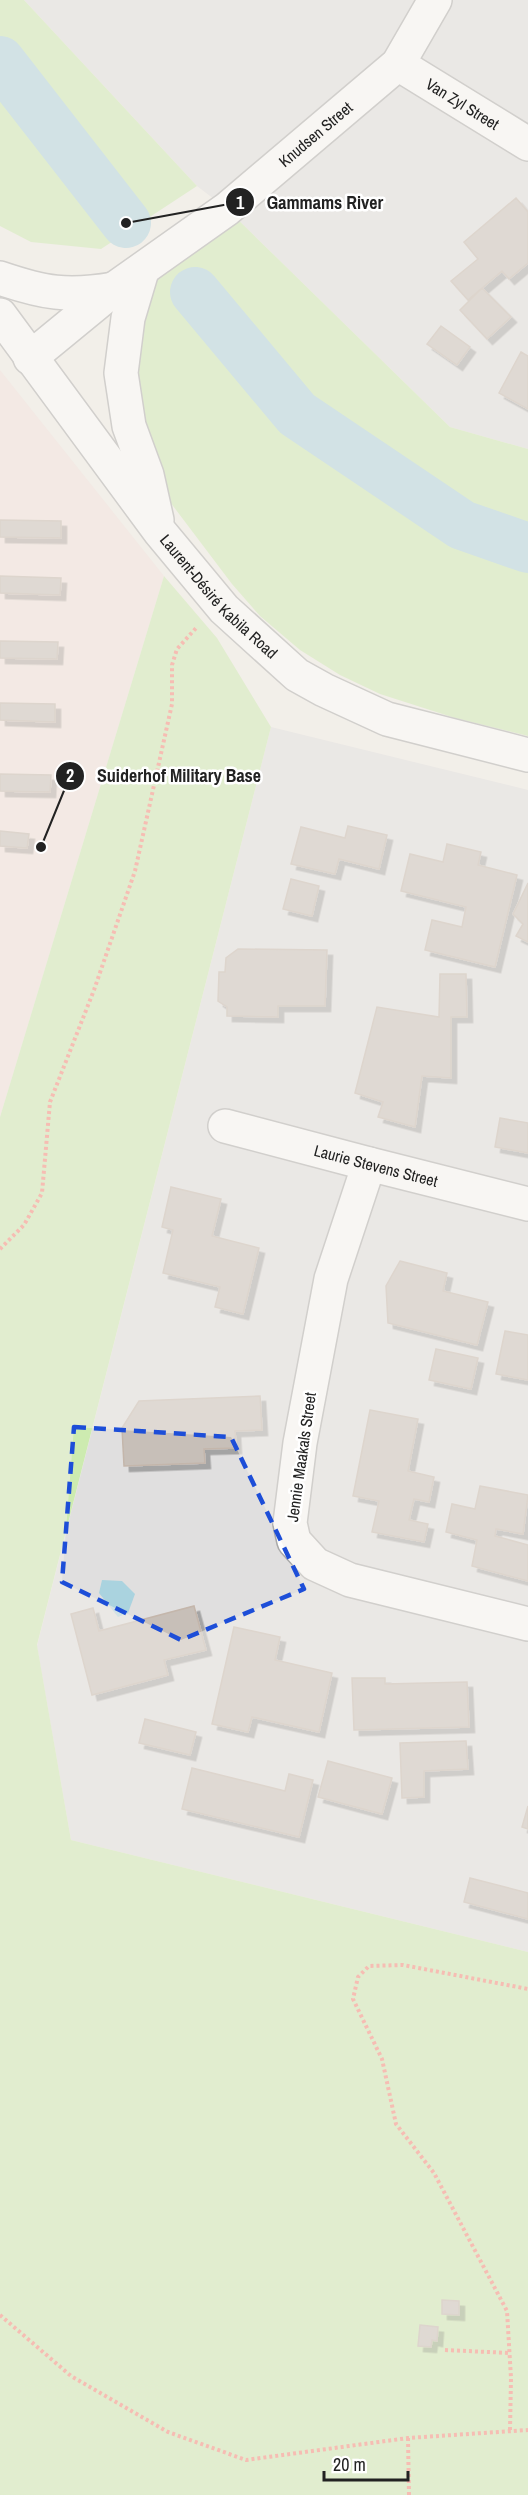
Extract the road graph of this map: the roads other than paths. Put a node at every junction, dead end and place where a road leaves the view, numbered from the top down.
1 (435, 0) edge
2 (398, 64) junction
3 (528, 144) edge
4 (142, 271) junction
5 (0, 278) edge
6 (114, 289) junction
7 (0, 315) edge
8 (30, 358) junction
9 (160, 532) junction
10 (528, 755) edge
11 (225, 1126) dead end
12 (369, 1164) junction
13 (528, 1204) edge
14 (528, 1624) edge

1 - 2 street, Knudsen Street
2 - 3 street, Van Zyl Street
2 - 4 street, Knudsen Street
4 - 6 street, Knudsen Street
4 - 9 street
5 - 6 street
6 - 8 street, Knudsen Street
7 - 8 street, Laurent-Désiré Kabila Road
8 - 9 street, Laurent-Désiré Kabila Road
9 - 10 street, Laurent-Désiré Kabila Road
11 - 12 street, Laurie Stevens Street
12 - 13 street, Laurie Stevens Street
12 - 14 street, Jennie Maakals Street

